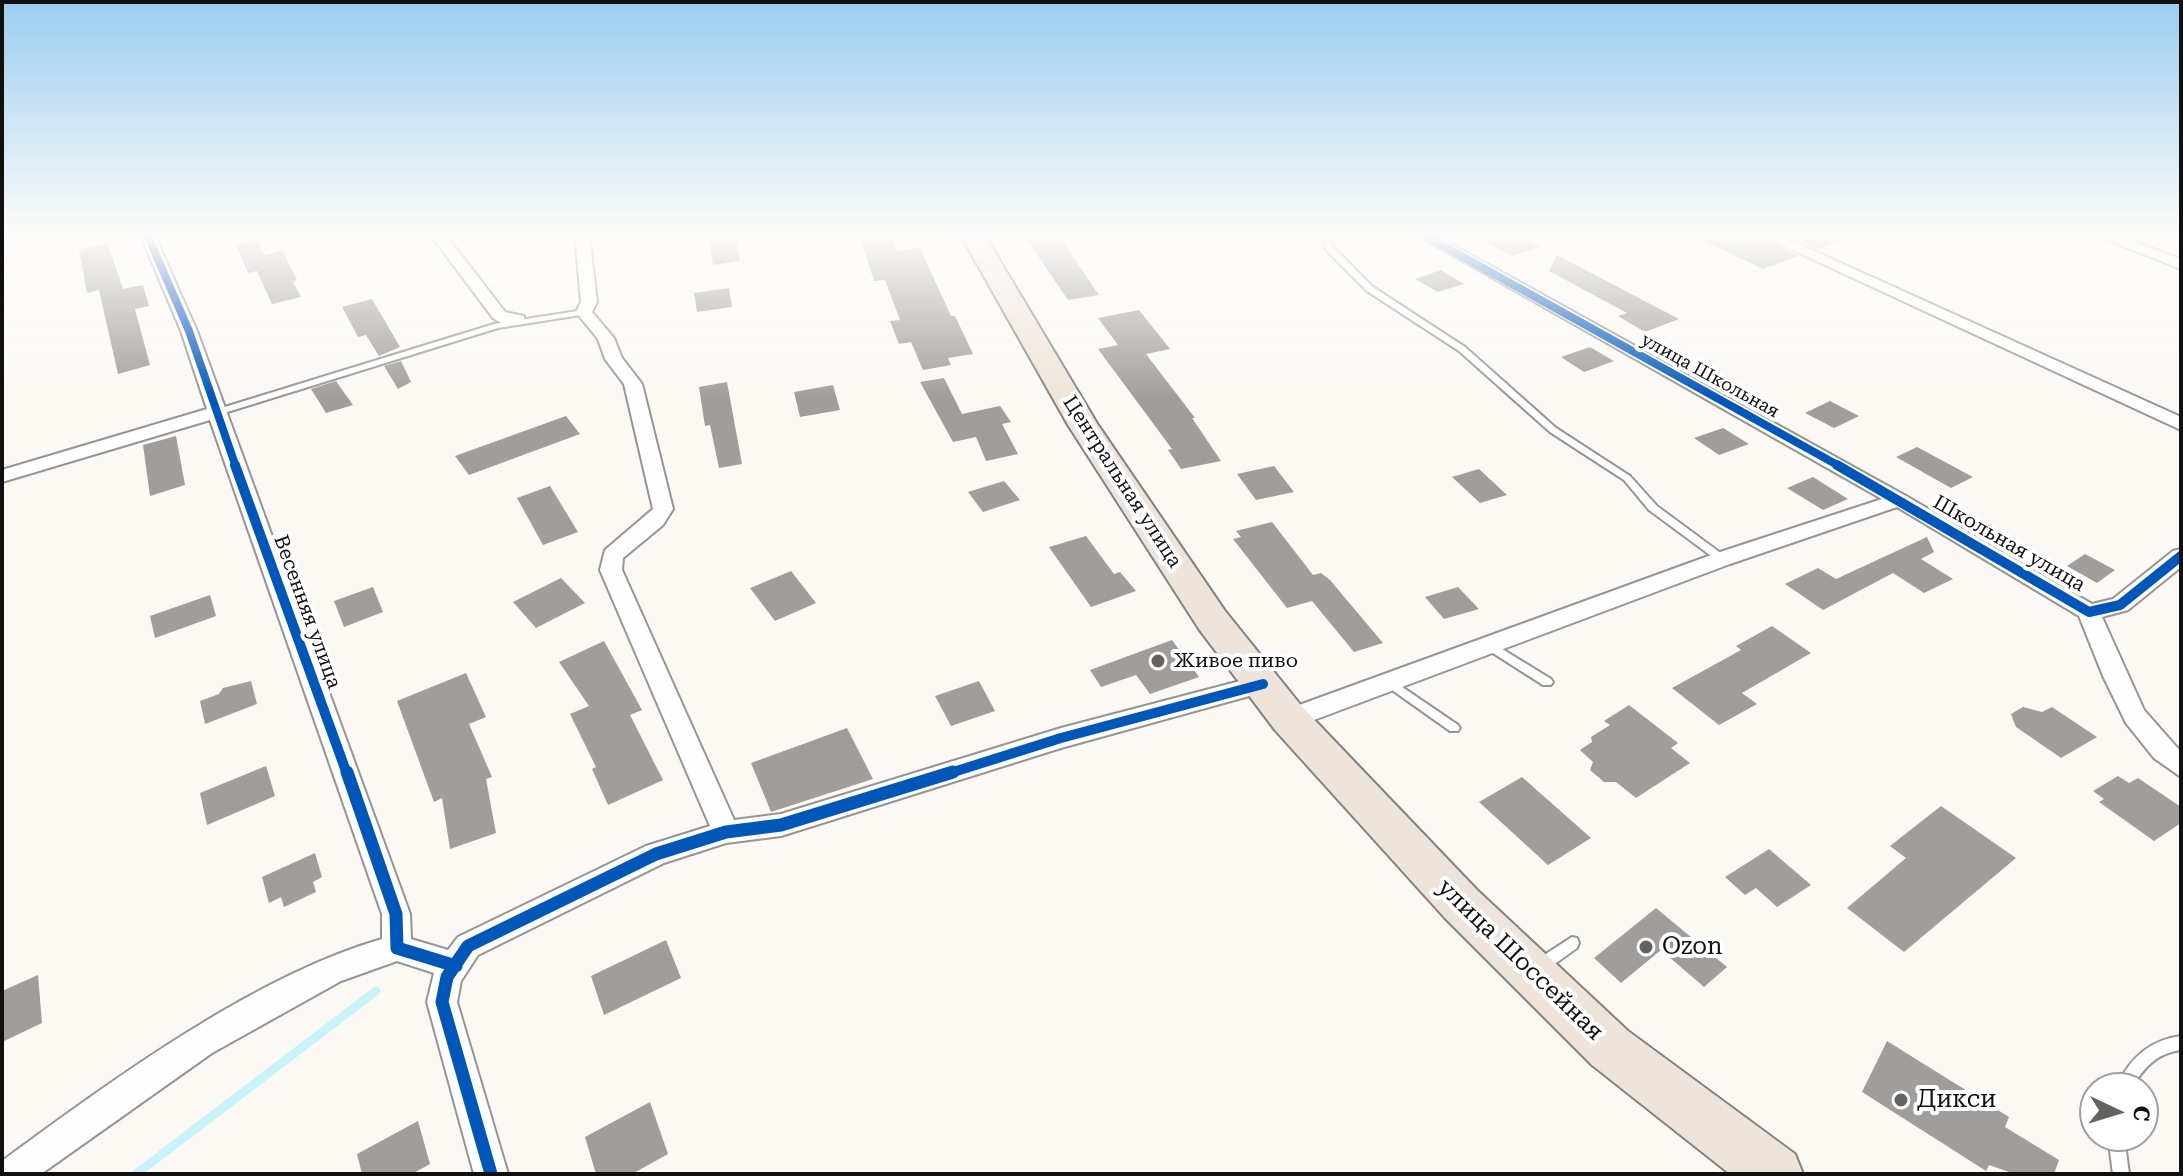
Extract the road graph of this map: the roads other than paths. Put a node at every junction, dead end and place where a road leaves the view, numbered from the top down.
1 (171, 289) edge
2 (479, 289) edge
3 (588, 289) edge
4 (1004, 289) edge
5 (1370, 289) edge
6 (1520, 289) edge
7 (1885, 289) edge
8 (584, 312) junction
9 (518, 320) junction
10 (218, 412) junction
11 (2181, 424) edge
12 (2, 476) edge
13 (1899, 500) junction
14 (2181, 556) edge
15 (1722, 559) junction
16 (2089, 612) junction
17 (1489, 645) junction
18 (1389, 682) junction
19 (1547, 682) dead end
20 (1276, 701) junction
21 (1454, 728) dead end
22 (2181, 767) edge
23 (726, 832) junction
24 (1572, 943) dead end
25 (397, 948) junction
26 (456, 966) junction
27 (1532, 973) junction
28 (2181, 1043) edge
29 (2133, 1072) edge
30 (2118, 1152) edge
31 (13, 1174) edge
32 (491, 1174) edge
33 (1775, 1174) edge
34 (2121, 1174) edge

1 - 10 street, Весенняя улица
2 - 9 street
3 - 8 street
4 - 20 main road, Центральная улица
5 - 15 lane
6 - 13 street, улица Школьная
7 - 11 street
8 - 9 lane
8 - 23 street
9 - 10 lane
10 - 12 street
10 - 25 street, Весенняя улица
13 - 15 street
13 - 16 street, Школьная улица
14 - 16 street, Школьная улица
15 - 17 street
16 - 22 street
17 - 18 street
17 - 19 lane
18 - 20 street
18 - 21 lane
20 - 23 street
20 - 27 main road, улица Шоссейная
23 - 26 street
24 - 27 lane
25 - 26 street
25 - 31 street
26 - 32 street
27 - 33 main road, улица Шоссейная
28 - 29 lane
30 - 34 lane

